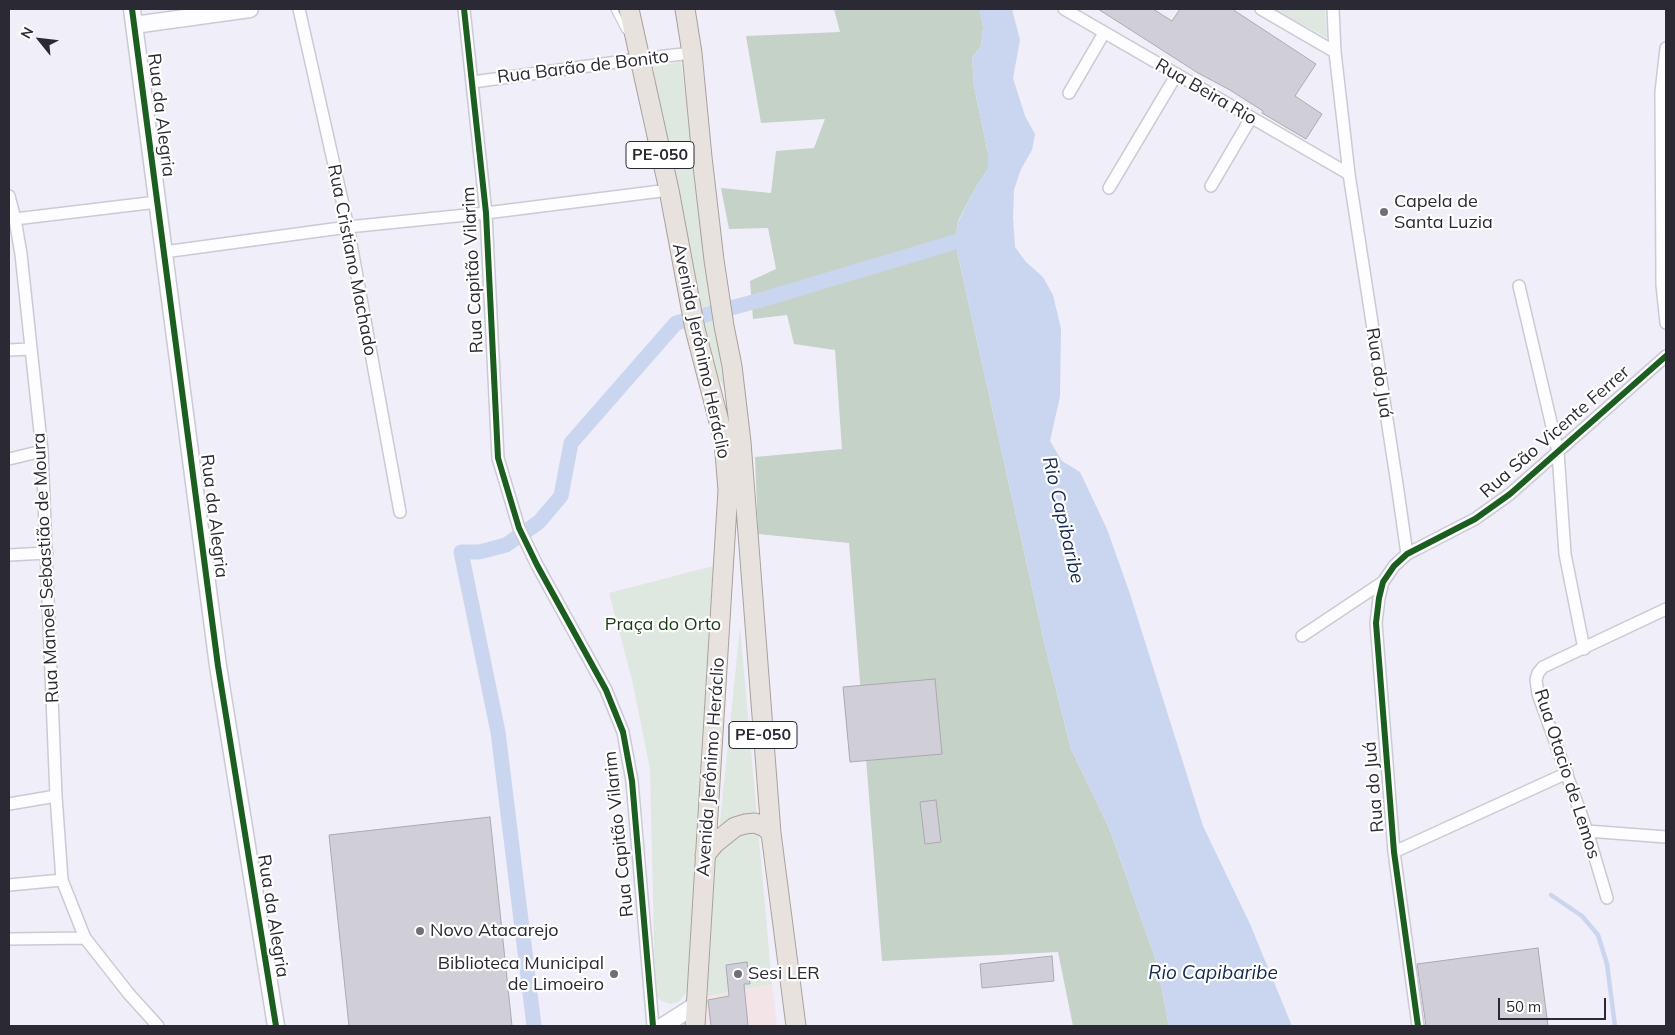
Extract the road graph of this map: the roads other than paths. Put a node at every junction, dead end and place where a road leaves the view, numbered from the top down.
1 (250, 9) edge
2 (299, 9) edge
3 (464, 9) edge
4 (614, 9) edge
5 (629, 9) edge
6 (685, 9) edge
7 (1064, 9) edge
8 (1260, 9) edge
9 (1333, 9) edge
10 (133, 17) edge
11 (1104, 33) junction
12 (635, 39) junction
13 (1666, 48) edge
14 (1335, 52) junction
15 (692, 54) junction
16 (639, 59) junction
17 (1177, 74) junction
18 (473, 82) junction
19 (1069, 93) dead end
20 (1251, 118) junction
21 (1349, 174) junction
22 (1211, 186) dead end
23 (1109, 188) dead end
24 (668, 190) junction
25 (9, 196) edge
26 (157, 202) junction
27 (486, 213) junction
28 (15, 219) junction
29 (348, 227) junction
30 (164, 252) junction
31 (1519, 286) dead end
32 (1666, 323) edge
33 (30, 349) junction
34 (9, 350) edge
35 (1666, 356) edge
36 (42, 452) junction
37 (1558, 452) junction
38 (9, 459) edge
39 (400, 512) dead end
40 (47, 553) junction
41 (1406, 554) junction
42 (9, 555) edge
43 (1383, 582) junction
44 (1666, 609) edge
45 (1302, 636) dead end
46 (1584, 649) junction
47 (1566, 773) junction
48 (56, 796) junction
49 (9, 804) edge
50 (1587, 832) junction
51 (771, 833) junction
52 (1666, 837) edge
53 (1394, 852) junction
54 (705, 855) junction
55 (62, 880) junction
56 (9, 885) edge
57 (1607, 898) dead end
58 (85, 938) junction
59 (9, 939) edge
60 (696, 1005) junction
61 (158, 1026) edge
62 (276, 1026) edge
63 (653, 1026) edge
64 (664, 1026) edge
65 (695, 1026) edge
66 (796, 1026) edge
67 (1418, 1026) edge

1 - 10 street
2 - 29 street, Rua Cristiano Machado
3 - 18 street, Rua Capitão Vilarim
4 - 12 lane
5 - 12 main road, Avenida Jerônimo Heráclio / PE-050
6 - 15 main road, Avenida Jerônimo Heráclio / PE-050
7 - 11 street, Rua Beira Rio
8 - 14 street
9 - 14 street, Rua do Juá
10 - 26 street, Rua da Alegria
11 - 17 street, Rua Beira Rio
11 - 19 street
12 - 16 main road, Avenida Jerônimo Heráclio / PE-050
13 - 32 street
14 - 21 street, Rua do Juá
15 - 16 street, Rua Barão de Bonito
15 - 51 main road, Avenida Jerônimo Heráclio / PE-050
16 - 18 street, Rua Barão de Bonito
16 - 24 main road, Avenida Jerônimo Heráclio / PE-050
17 - 20 street, Rua Beira Rio
17 - 23 street
18 - 27 street, Rua Capitão Vilarim
20 - 21 street, Rua Beira Rio
20 - 22 street
21 - 41 street, Rua do Juá
24 - 27 street
24 - 54 main road, Avenida Jerônimo Heráclio / PE-050
25 - 28 street, Rua Manoel Sebastião de Moura
26 - 28 street
26 - 30 street, Rua da Alegria
27 - 29 street
27 - 63 street, Rua Capitão Vilarim
28 - 33 street, Rua Manoel Sebastião de Moura
29 - 30 street
29 - 39 street, Rua Cristiano Machado
30 - 62 street, Rua da Alegria
31 - 37 street
33 - 34 street
33 - 36 street, Rua Manoel Sebastião de Moura
35 - 37 street, Rua São Vicente Ferrer
36 - 38 street
36 - 40 street, Rua Manoel Sebastião de Moura
37 - 41 street, Rua São Vicente Ferrer
37 - 46 street
40 - 42 street
40 - 48 street, Rua Manoel Sebastião de Moura
41 - 43 street, Rua do Juá
43 - 45 street
43 - 53 street, Rua do Juá
44 - 46 street, Rua Otacio de Lemos
46 - 47 street, Rua Otacio de Lemos
47 - 50 street, Rua Otacio de Lemos
47 - 53 street
48 - 49 street
48 - 55 street, Rua Manoel Sebastião de Moura
50 - 52 street
50 - 57 street, Rua Otacio de Lemos
51 - 54 main road
51 - 66 main road, Avenida Jerônimo Heráclio / PE-050
53 - 67 street, Rua do Juá
54 - 60 main road, Avenida Jerônimo Heráclio / PE-050
55 - 56 street
55 - 58 street, Rua Manoel Sebastião de Moura
58 - 59 street
58 - 61 street, Rua Manoel Sebastião de Moura
60 - 64 street
60 - 65 main road, Avenida Jerônimo Heráclio / PE-050

